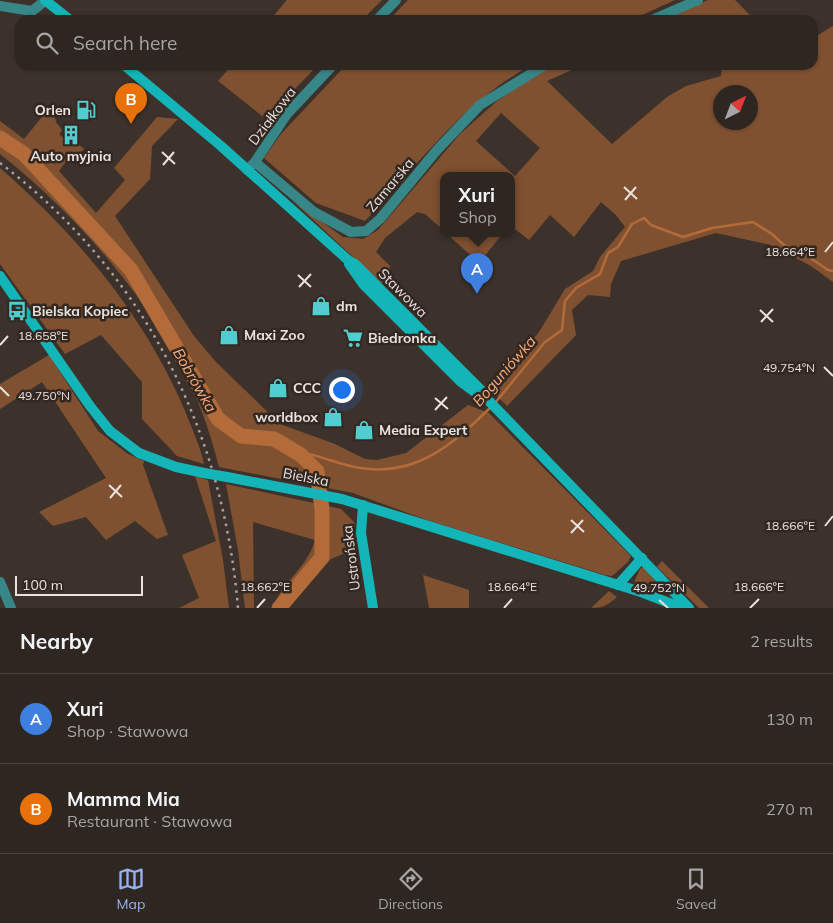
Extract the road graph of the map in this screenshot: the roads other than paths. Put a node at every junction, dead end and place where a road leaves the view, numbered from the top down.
1 (45, 0) edge
2 (396, 0) edge
3 (698, 0) edge
4 (0, 6) edge
5 (64, 15) edge
6 (382, 15) edge
7 (664, 15) edge
8 (130, 70) edge
9 (328, 70) edge
10 (537, 70) edge
11 (254, 162) junction
12 (247, 170) junction
13 (348, 260) junction
14 (0, 276) edge
15 (422, 343) junction
16 (448, 357) junction
17 (486, 400) junction
18 (362, 504) junction
19 (642, 558) junction
20 (0, 582) edge
21 (618, 585) junction
22 (11, 608) edge
23 (372, 608) edge
24 (682, 608) edge
25 (690, 608) edge

1 - 4 street
1 - 5 street
2 - 6 street
3 - 7 street
8 - 12 street, Stawowa
9 - 11 street, Działkowa
10 - 11 street, Zamarska
11 - 12 street
12 - 13 street, Stawowa
13 - 15 street, Stawowa
13 - 16 street, Stawowa
14 - 18 street, Bielska, bridge
15 - 16 street
15 - 17 street, Stawowa
16 - 17 street, Stawowa
17 - 19 street
18 - 21 street, Bielska
18 - 23 street, Ustrońska
19 - 21 street
19 - 25 street
20 - 22 street
21 - 24 street, Bielska

